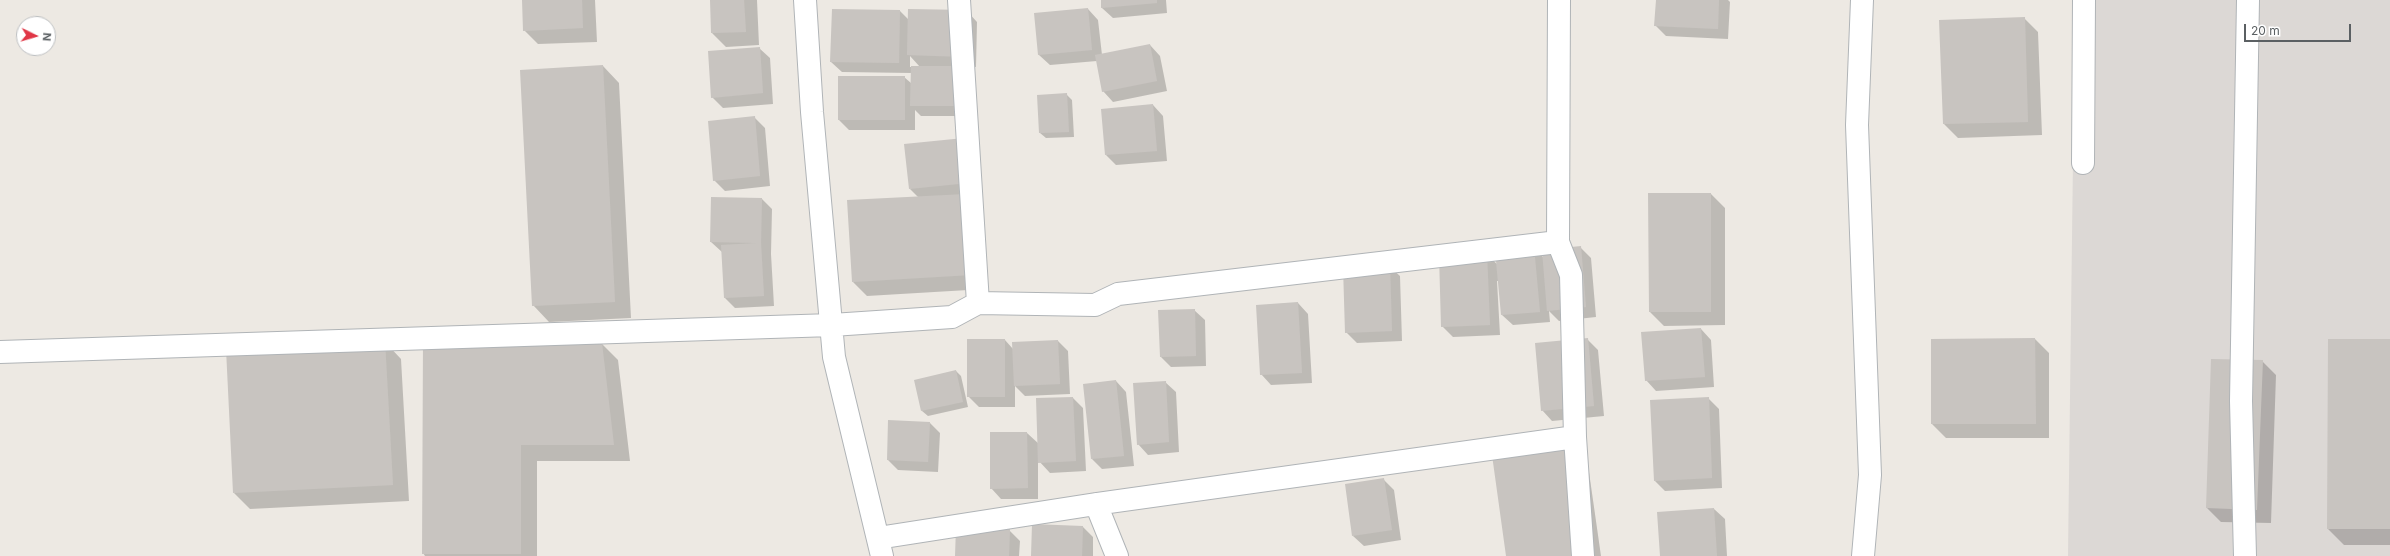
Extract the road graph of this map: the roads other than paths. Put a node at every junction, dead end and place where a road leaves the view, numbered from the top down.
1 (805, 0) edge
2 (959, 0) edge
3 (1559, 0) edge
4 (1862, 0) edge
5 (2084, 0) edge
6 (2248, 0) edge
7 (2083, 163) dead end
8 (1558, 242) junction
9 (978, 303) junction
10 (832, 325) junction
11 (0, 352) edge
12 (1575, 437) junction
13 (1096, 504) junction
14 (880, 547) edge
15 (1117, 556) edge
16 (1583, 556) edge
17 (1864, 556) edge
18 (2245, 556) edge

1 - 10 street
2 - 9 street
3 - 8 street
4 - 17 street
5 - 7 street
6 - 18 street
8 - 9 street
8 - 12 street
9 - 10 street
10 - 11 street
10 - 14 street
12 - 13 street
12 - 16 street
13 - 14 street
13 - 15 street

